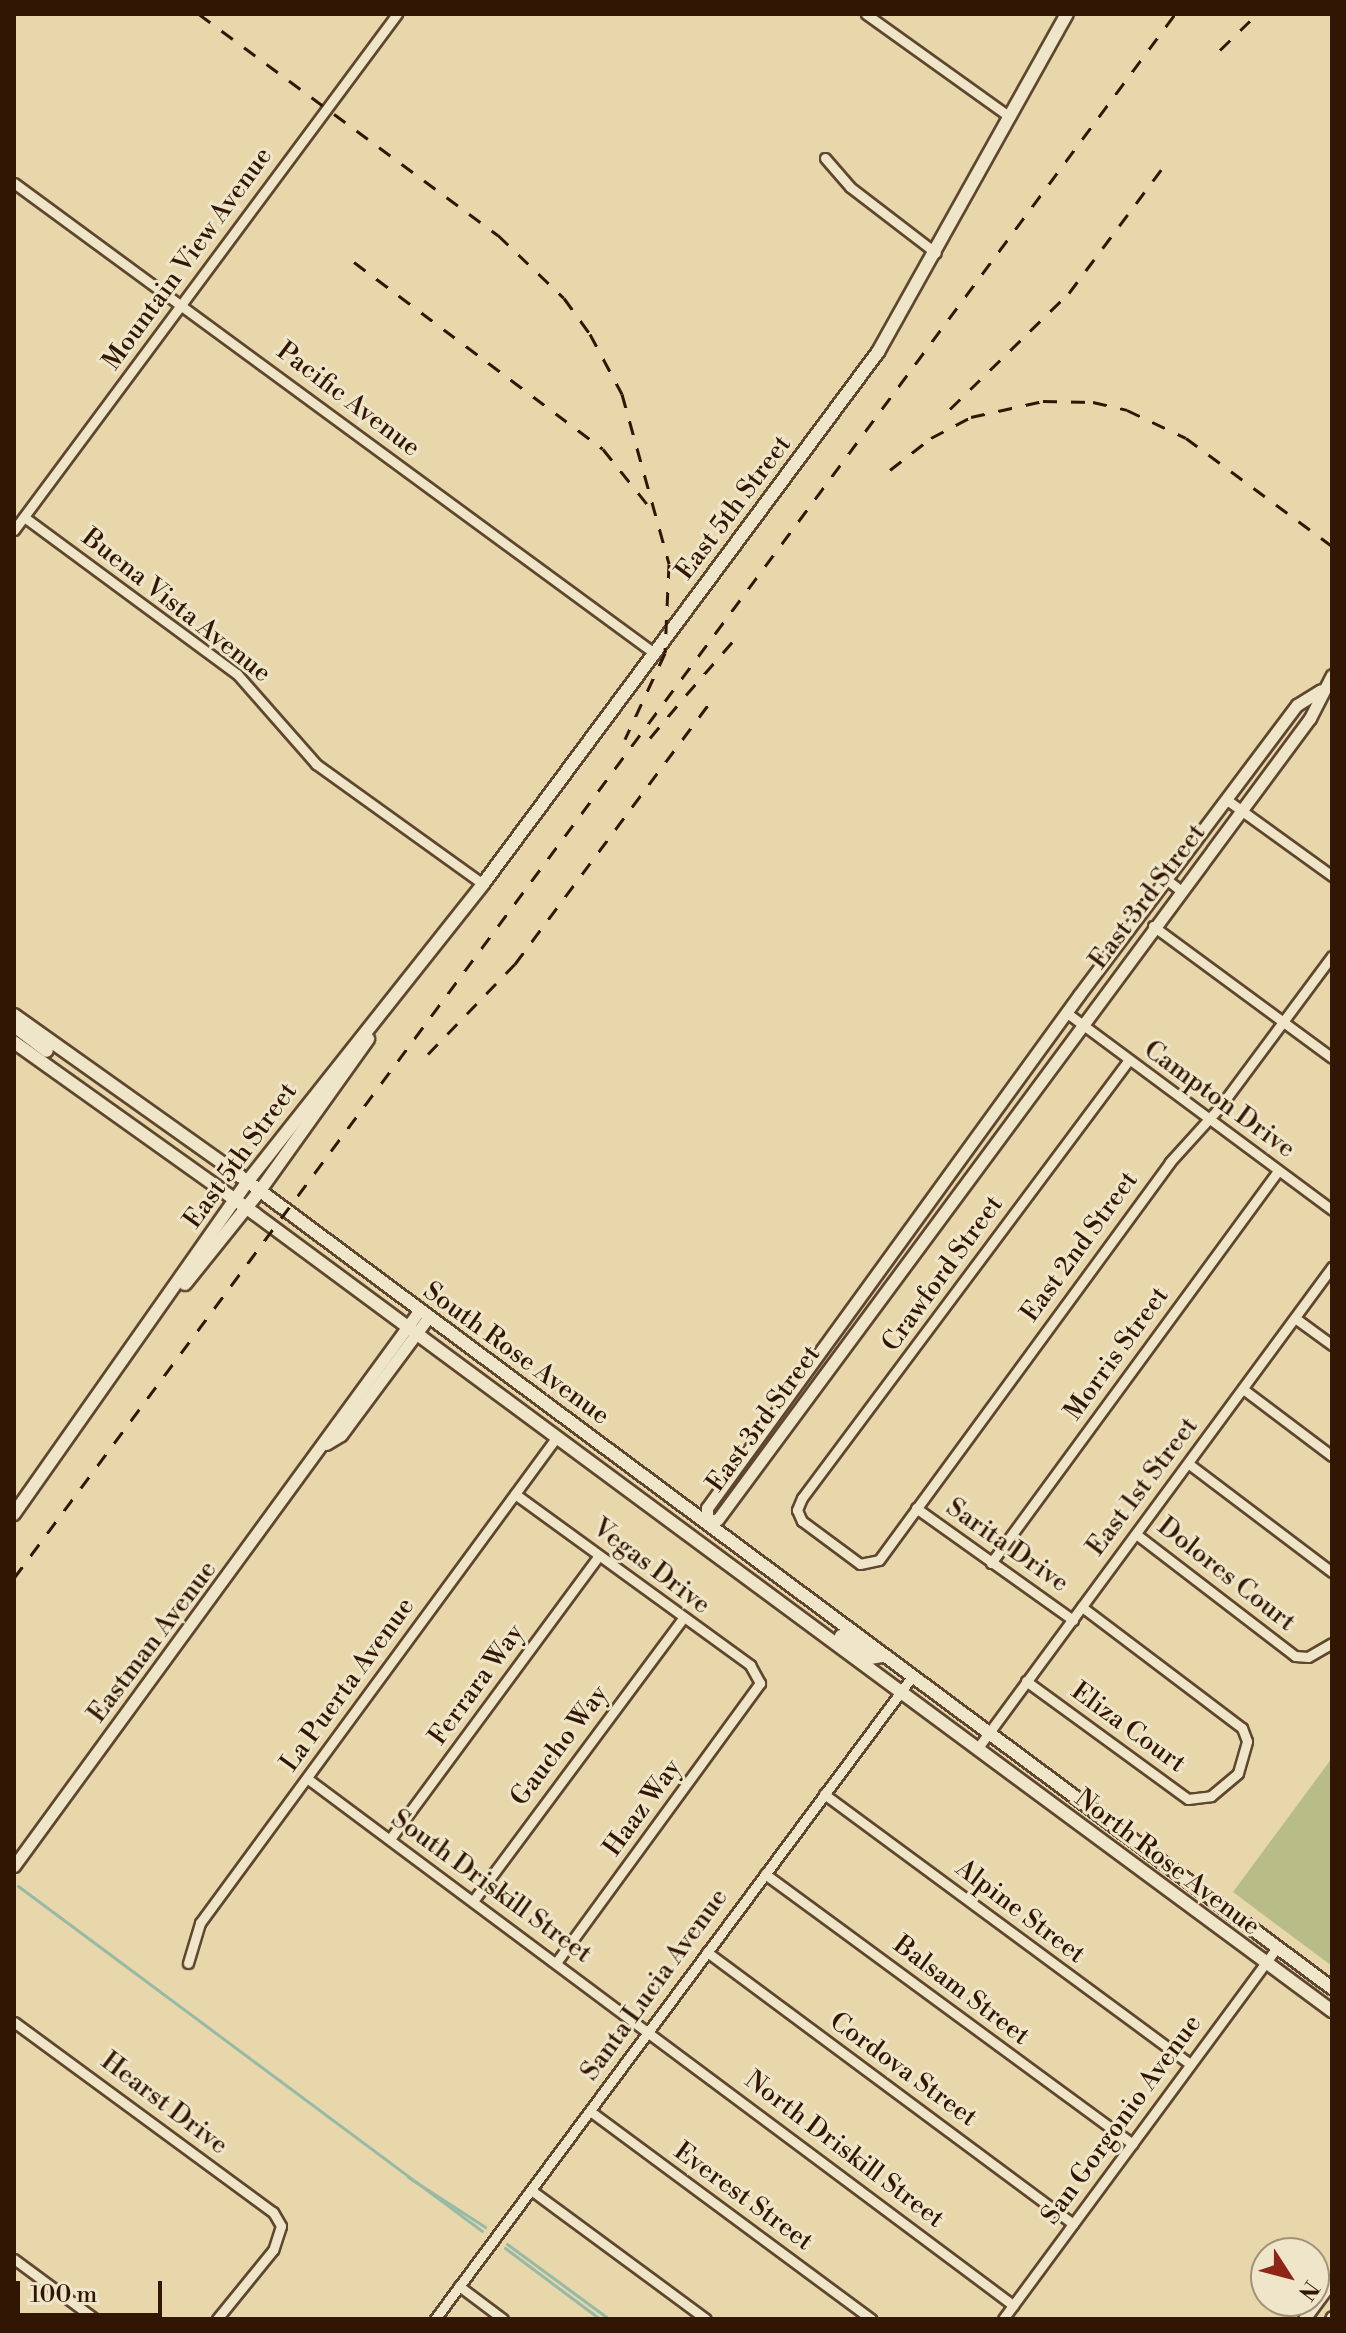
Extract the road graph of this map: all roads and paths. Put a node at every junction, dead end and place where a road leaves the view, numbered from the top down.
1 (397, 14) edge
2 (866, 14) edge
3 (1067, 14) edge
4 (1010, 117) junction
5 (825, 158) dead end
6 (14, 183) edge
7 (936, 253) junction
8 (182, 304) junction
9 (24, 517) junction
10 (14, 530) edge
11 (654, 653) junction
12 (1332, 675) edge
13 (1321, 690) junction
14 (1332, 698) edge
15 (1227, 800) junction
16 (1241, 810) junction
17 (1332, 876) edge
18 (1166, 879) junction
19 (483, 884) junction
20 (1180, 890) junction
21 (1153, 926) junction
22 (1332, 956) edge
23 (393, 1001) junction
24 (1067, 1013) junction
25 (14, 1015) edge
26 (1283, 1022) junction
27 (1081, 1023) junction
28 (14, 1026) edge
29 (14, 1042) edge
30 (1332, 1058) edge
31 (71, 1059) junction
32 (1128, 1061) junction
33 (1208, 1120) junction
34 (1278, 1171) junction
35 (247, 1182) junction
36 (259, 1192) junction
37 (234, 1199) junction
38 (246, 1208) junction
39 (1332, 1210) edge
40 (1332, 1267) edge
41 (423, 1314) junction
42 (1295, 1318) junction
43 (411, 1330) junction
44 (135, 1345) junction
45 (1332, 1345) edge
46 (1243, 1389) junction
47 (556, 1438) junction
48 (1332, 1456) edge
49 (1189, 1464) junction
50 (515, 1494) junction
51 (916, 1508) junction
52 (14, 1514) edge
53 (707, 1522) junction
54 (1136, 1534) junction
55 (695, 1539) junction
56 (599, 1556) junction
57 (991, 1563) junction
58 (869, 1566) joint
59 (1332, 1572) edge
60 (1082, 1607) junction
61 (801, 1616) junction
62 (683, 1618) junction
63 (1073, 1620) junction
64 (1332, 1643) edge
65 (882, 1656) junction
66 (759, 1678) joint
67 (911, 1678) junction
68 (1026, 1681) junction
69 (900, 1692) junction
70 (989, 1732) junction
71 (977, 1749) junction
72 (308, 1779) junction
73 (824, 1794) junction
74 (390, 1839) junction
75 (14, 1866) edge
76 (765, 1874) junction
77 (473, 1901) junction
78 (1277, 1947) junction
79 (707, 1952) junction
80 (188, 1963) dead end
81 (556, 1963) junction
82 (1265, 1963) junction
83 (1332, 1988) edge
84 (1332, 2011) edge
85 (14, 2022) edge
86 (648, 2031) junction
87 (1190, 2064) junction
88 (590, 2111) junction
89 (1132, 2144) junction
90 (531, 2190) junction
91 (1073, 2224) junction
92 (14, 2259) edge
93 (1332, 2281) edge
94 (459, 2286) junction
95 (1013, 2305) junction
96 (95, 2319) edge
97 (217, 2319) edge
98 (435, 2319) edge
99 (503, 2319) edge
100 (706, 2319) edge
101 (871, 2319) edge
102 (1003, 2319) edge
103 (1304, 2319) edge

1 - 8 street, Mountain View Avenue
2 - 4 street
3 - 4 main road, East 5th Street
4 - 7 main road, East 5th Street
5 - 7 street
6 - 8 street, Pacific Avenue
7 - 11 main road, East 5th Street
8 - 9 street, Mountain View Avenue
8 - 11 street, Pacific Avenue
9 - 10 street, Mountain View Avenue
9 - 19 street, Buena Vista Avenue
11 - 19 main road, East 5th Street
12 - 13 street, East 3rd Street
13 - 14 street
13 - 15 street, East 3rd Street
13 - 16 street, East 3rd Street
15 - 16 street
15 - 18 street, East 3rd Street
16 - 17 street
16 - 20 street, East 3rd Street
18 - 20 street
18 - 24 street, East 3rd Street
19 - 23 main road, East 5th Street
20 - 21 street, East 3rd Street
21 - 26 street
21 - 27 street, East 3rd Street
22 - 26 street, East 2nd Street
23 - 35 main road, East 5th Street
23 - 36 main road, East 5th Street
24 - 27 street, Campton Drive
24 - 53 street, East 3rd Street
25 - 31 main road, South Rose Avenue
26 - 30 street
26 - 33 street, East 2nd Street
27 - 32 street, Campton Drive
27 - 53 street, East 3rd Street
28 - 31 main road
29 - 37 main road, South Rose Avenue
31 - 35 main road, South Rose Avenue
32 - 33 street, Campton Drive
32 - 58 street, Crawford Street
33 - 34 street, Campton Drive
33 - 51 street, East 2nd Street
34 - 39 street, Campton Drive
34 - 57 street, Morris Street
35 - 36 main road, South Rose Avenue
35 - 37 main road, East 5th Street
36 - 38 main road, East 5th Street
36 - 41 main road, South Rose Avenue
37 - 38 main road, South Rose Avenue
37 - 44 main road, East 5th Street
38 - 43 main road, South Rose Avenue
38 - 44 main road, East 5th Street
40 - 42 street, East 1st Street
41 - 43 street, Eastman Avenue
41 - 53 main road, South Rose Avenue
42 - 45 street
42 - 46 street, East 1st Street
43 - 47 main road, South Rose Avenue
43 - 75 street, Eastman Avenue
44 - 52 main road, East 5th Street
46 - 48 street
46 - 49 street, East 1st Street
47 - 50 street, La Puerta Avenue
47 - 55 main road, South Rose Avenue
49 - 54 street, East 1st Street
49 - 59 street
50 - 56 street, Vegas Drive
50 - 72 street, La Puerta Avenue
51 - 57 street, Sarita Drive
51 - 58 street, East 2nd Street
53 - 55 street
53 - 65 main road, South Rose Avenue
54 - 60 street, East 1st Street
54 - 64 street, Dolores Court
55 - 61 main road, South Rose Avenue
56 - 62 street, Vegas Drive
56 - 74 street, Ferrara Way
57 - 63 street, Sarita Drive
60 - 63 street, East 1st Street
60 - 68 street, Eliza Court
61 - 65 main road
61 - 69 main road, South Rose Avenue
62 - 66 street, Vegas Drive
62 - 77 street, Gaucho Way
63 - 68 street, East 1st Street
65 - 67 main road, South Rose Avenue
66 - 81 street, Haaz Way
67 - 69 street, Santa Lucia Avenue
67 - 70 main road, South Rose Avenue
68 - 70 street, East 1st Street
69 - 71 main road, South Rose Avenue
69 - 73 street, Santa Lucia Avenue
70 - 71 street, East 1st Street
70 - 78 main road, North Rose Avenue
71 - 82 main road, North Rose Avenue
72 - 74 street, South Driskill Street
72 - 80 street, La Puerta Avenue
73 - 76 street, Santa Lucia Avenue
73 - 87 street, Alpine Street
74 - 77 street, South Driskill Street
76 - 79 street, Santa Lucia Avenue
76 - 89 street, Balsam Street
77 - 81 street, South Driskill Street
78 - 82 street, San Gorgonio Avenue
78 - 83 main road, North Rose Avenue
79 - 86 street, Santa Lucia Avenue
79 - 91 street, Cordova Street
81 - 86 street, South Driskill Street
82 - 84 main road, North Rose Avenue
82 - 87 street, San Gorgonio Avenue
85 - 97 street, Hearst Drive
86 - 88 street, Santa Lucia Avenue
86 - 95 street, North Driskill Street
87 - 89 street, San Gorgonio Avenue
88 - 90 street, Santa Lucia Avenue
88 - 101 street, Everest Street
89 - 91 street, San Gorgonio Avenue
90 - 94 street, Santa Lucia Avenue
90 - 100 street
91 - 95 street, San Gorgonio Avenue
92 - 96 street
93 - 103 street
94 - 98 street, Santa Lucia Avenue
94 - 99 street
95 - 102 street, San Gorgonio Avenue

